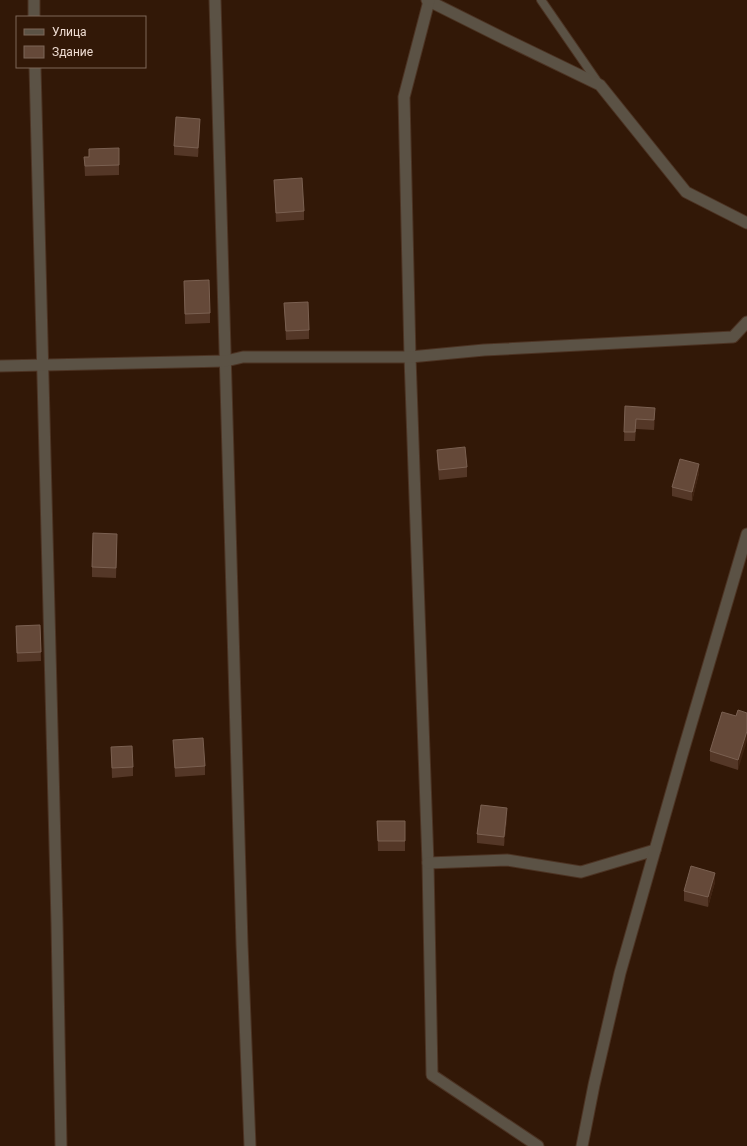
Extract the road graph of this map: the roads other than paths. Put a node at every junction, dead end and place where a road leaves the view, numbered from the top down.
1 (34, 0) edge
2 (215, 0) edge
3 (428, 0) edge
4 (541, 0) edge
5 (34, 16) edge
6 (36, 68) edge
7 (600, 85) junction
8 (747, 223) edge
9 (747, 322) edge
10 (410, 357) junction
11 (226, 362) junction
12 (42, 365) junction
13 (0, 366) edge
14 (747, 534) edge
15 (655, 850) junction
16 (428, 862) junction
17 (61, 1146) edge
18 (250, 1146) edge
19 (538, 1146) edge
20 (582, 1146) edge

1 - 5 street
2 - 11 street
3 - 7 street
3 - 10 street
4 - 7 lane
6 - 12 street
7 - 8 street
9 - 10 street
10 - 11 street
10 - 16 street
11 - 12 street
11 - 18 street
12 - 13 street
12 - 17 street
14 - 15 street
15 - 16 street
15 - 20 street
16 - 19 street

